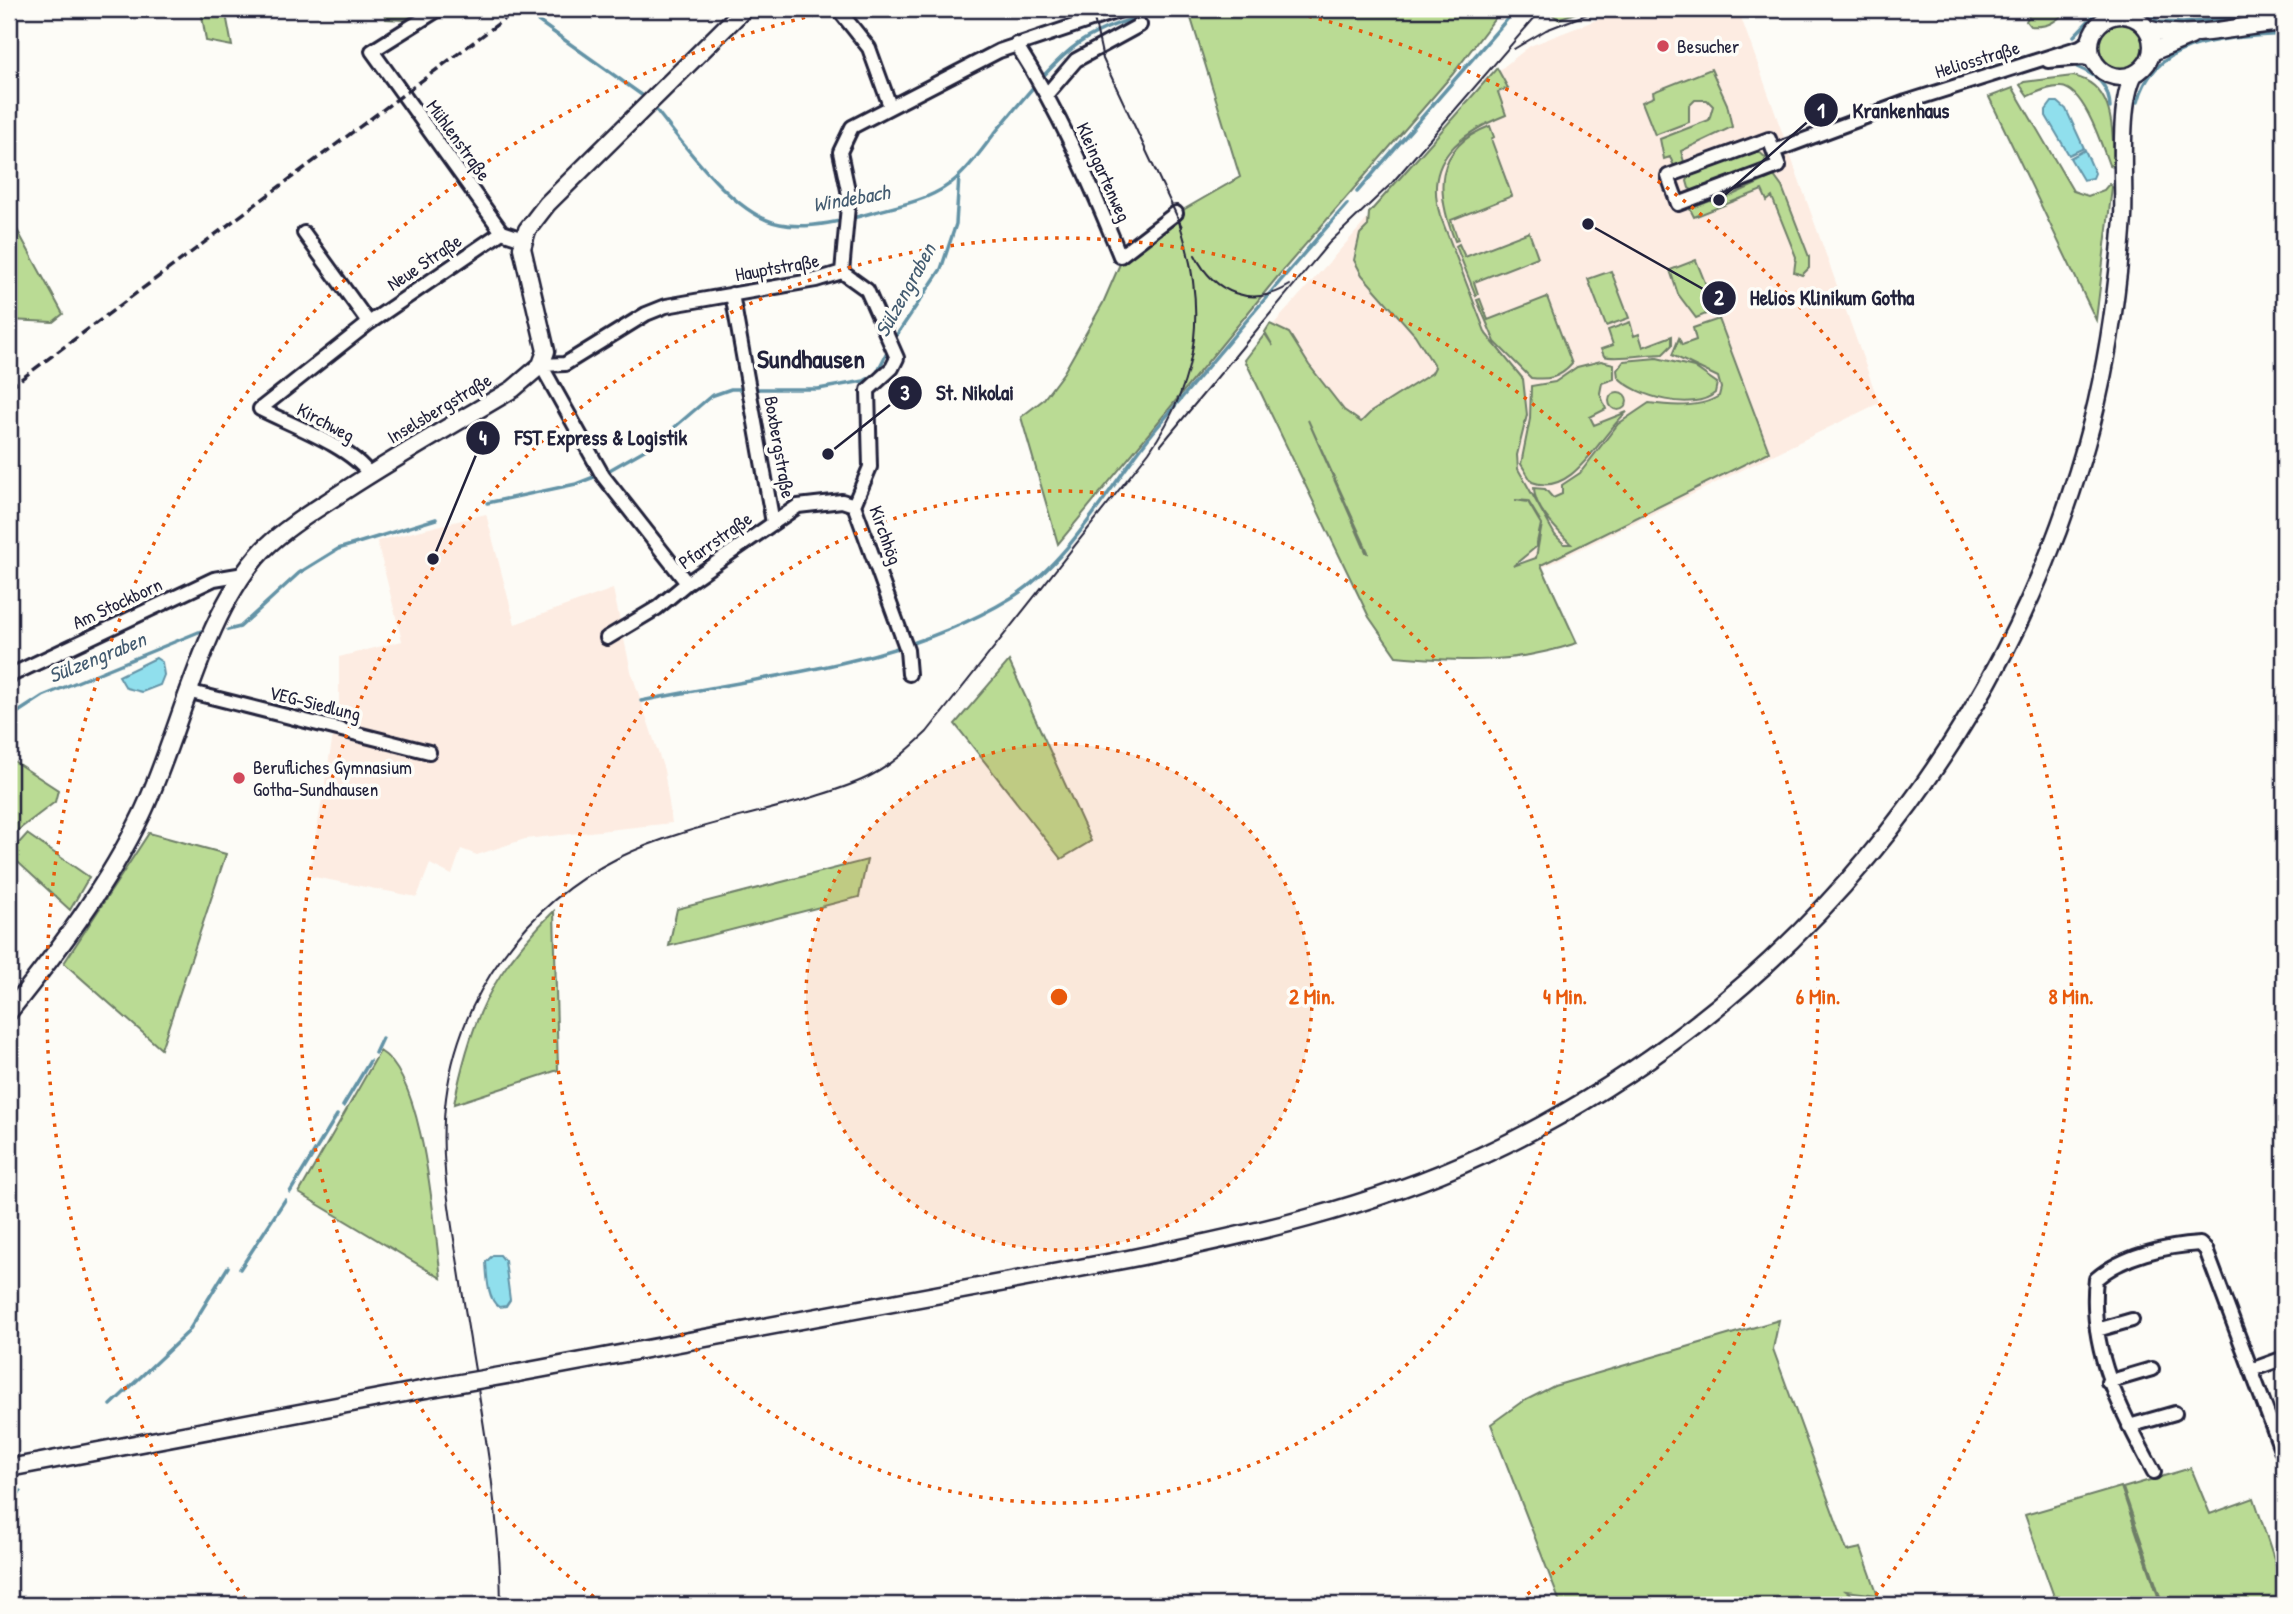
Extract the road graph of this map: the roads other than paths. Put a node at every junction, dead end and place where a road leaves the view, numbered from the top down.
1 (439, 9) edge
2 (744, 9) edge
3 (838, 9) edge
4 (1124, 9) edge
5 (2110, 13) edge
6 (2131, 13) edge
7 (1086, 15) edge
8 (2284, 22) edge
9 (1140, 24) dead end
10 (2147, 29) junction
11 (2207, 31) junction
12 (2091, 40) junction
13 (1016, 44) junction
14 (2152, 52) junction
15 (2095, 61) junction
16 (2034, 62) junction
17 (2134, 74) junction
18 (2112, 75) junction
19 (1042, 86) junction
20 (890, 106) junction
21 (2124, 127) junction
22 (1772, 145) junction
23 (1176, 213) dead end
24 (502, 232) junction
25 (304, 233) dead end
26 (523, 239) junction
27 (842, 272) junction
28 (732, 294) junction
29 (369, 323) junction
30 (541, 365) junction
31 (260, 409) joint
32 (369, 474) junction
33 (854, 505) junction
34 (773, 523) junction
35 (244, 574) junction
36 (687, 583) junction
37 (607, 638) dead end
38 (909, 674) dead end
39 (9, 676) edge
40 (191, 692) junction
41 (429, 752) dead end
42 (9, 1012) edge
43 (2132, 1320) dead end
44 (2097, 1330) junction
45 (2284, 1357) edge
46 (2152, 1369) dead end
47 (2251, 1370) junction
48 (2108, 1382) junction
49 (2175, 1413) dead end
50 (2129, 1426) junction
51 (2284, 1457) edge
52 (9, 1468) edge
53 (2154, 1472) dead end

1 - 24 street, Mühlenstraße
2 - 26 main road
3 - 20 street
4 - 7 street, Hauptstraße
5 - 6 main road
5 - 12 main road
6 - 10 main road
7 - 13 street, Hauptstraße
8 - 11 main road
9 - 19 street
10 - 11 main road
10 - 14 main road
11 - 14 main road
12 - 15 main road
12 - 16 street
13 - 19 street, Kleingartenweg
13 - 20 street, Hauptstraße
14 - 17 main road
15 - 16 street
15 - 18 main road
16 - 22 street, Heliosstraße
17 - 18 main road
17 - 21 main road
18 - 21 main road
19 - 23 street, Kleingartenweg
20 - 27 street, Hauptstraße
21 - 52 main road, bridge
22 - 22 street, Heliosstraße
24 - 26 street
24 - 29 street, Neue Straße
25 - 29 street
26 - 30 main road
27 - 28 street, Hauptstraße
27 - 33 street, Kirchhög
28 - 30 street, Hauptstraße
28 - 34 street, Boxbergstraße
29 - 31 street, Neue Straße
30 - 32 main road, Inselsbergstraße
30 - 36 street
31 - 32 street, Kirchweg
32 - 35 main road, Inselsbergstraße
33 - 34 street, Pfarrstraße
33 - 38 street, Kirchhög
34 - 36 street, Pfarrstraße
35 - 39 street, Am Stockborn
35 - 40 main road, Inselsbergstraße
36 - 37 street, Pfarrstraße
40 - 41 street, VEG-Siedlung
40 - 42 main road, Inselsbergstraße
43 - 44 street
44 - 47 street
44 - 48 street
45 - 47 street
46 - 48 street
47 - 51 street
48 - 50 street
49 - 50 street
50 - 53 street

